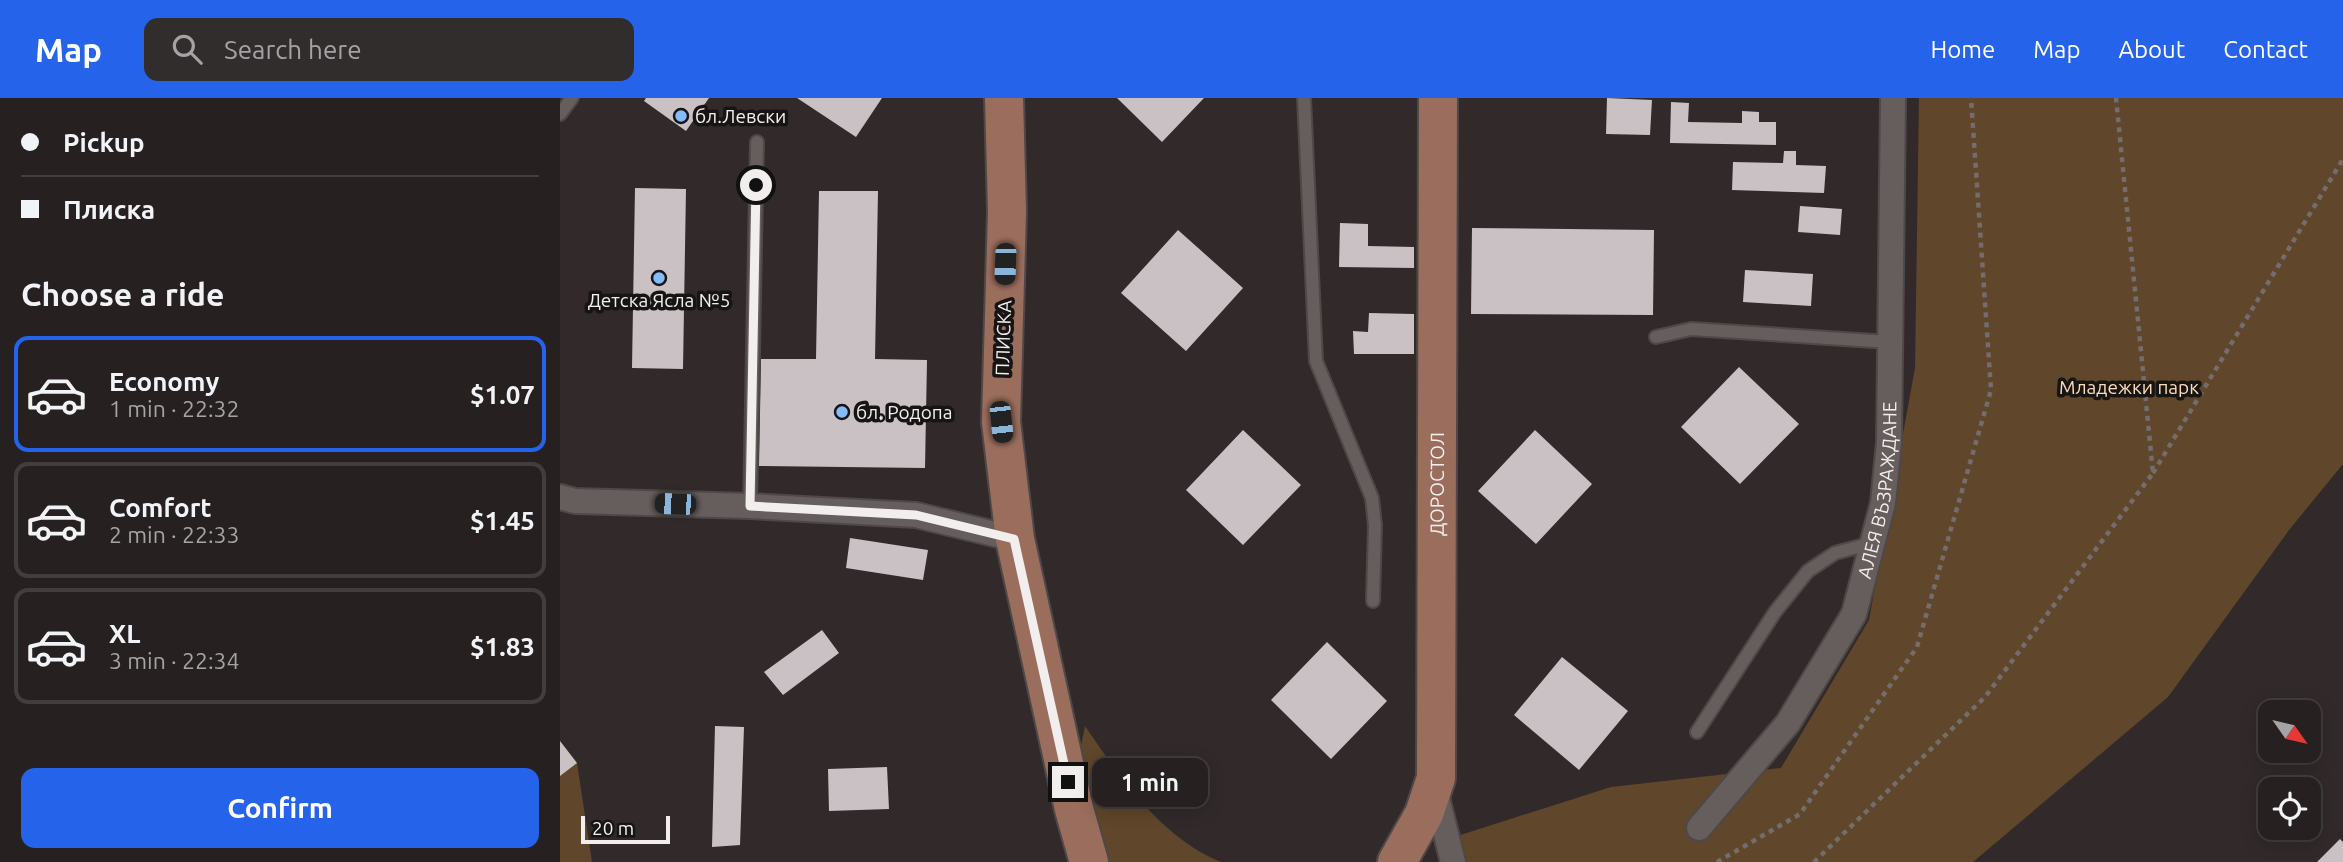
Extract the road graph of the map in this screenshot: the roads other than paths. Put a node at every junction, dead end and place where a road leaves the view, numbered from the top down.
1 (572, 98) edge
2 (1004, 98) edge
3 (1304, 98) edge
4 (1438, 98) edge
5 (1893, 98) edge
6 (560, 114) edge
7 (757, 142) dead end
8 (1656, 337) dead end
9 (1889, 342) junction
10 (560, 497) edge
11 (750, 506) junction
12 (1014, 539) junction
13 (1873, 543) junction
14 (1373, 601) dead end
15 (1697, 732) dead end
16 (1436, 778) junction
17 (1074, 809) junction
18 (1699, 828) dead end
19 (1061, 862) edge
20 (1089, 862) edge
21 (1397, 862) edge
22 (1453, 862) edge

1 - 6 lane
2 - 12 main road, ПЛИСКА
3 - 14 lane
4 - 16 main road, ДОРОСТОЛ
5 - 9 street, АЛЕЯ ВЪЗРАЖДАНЕ
7 - 11 lane
8 - 9 lane
9 - 13 street, АЛЕЯ ВЪЗРАЖДАНЕ
10 - 11 street
11 - 12 street
12 - 17 main road, ПЛИСКА
13 - 15 lane
13 - 18 street, АЛЕЯ ВЪЗРАЖДАНЕ
16 - 21 main road, ДОРОСТОЛ
16 - 22 street
17 - 19 main road
17 - 20 main road, ПЛИСКА

